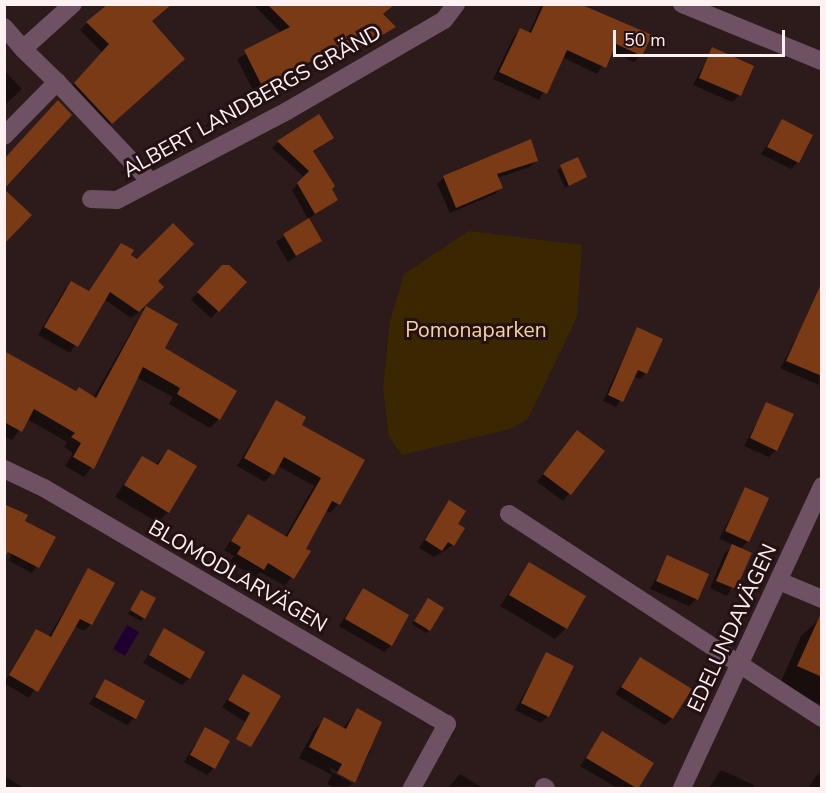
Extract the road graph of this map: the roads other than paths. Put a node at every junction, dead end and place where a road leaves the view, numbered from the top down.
1 (73, 4) edge
2 (682, 4) edge
3 (454, 5) edge
4 (4, 27) edge
5 (24, 49) junction
6 (822, 62) edge
7 (57, 82) junction
8 (4, 136) edge
9 (151, 182) junction
10 (91, 199) dead end
11 (4, 469) edge
12 (822, 486) edge
13 (509, 514) dead end
14 (779, 581) junction
15 (822, 598) edge
16 (741, 667) junction
17 (822, 718) edge
18 (412, 789) edge
19 (682, 789) edge

1 - 5 street
2 - 6 street
3 - 9 street, ALBERT LANDBERGS GRÄND
4 - 5 street
5 - 7 street
7 - 8 street
7 - 9 street
9 - 10 street, ALBERT LANDBERGS GRÄND
11 - 18 street, BLOMODLARVÄGEN
12 - 14 street, EDELUNDAVÄGEN
13 - 16 street
14 - 15 street
14 - 16 street, EDELUNDAVÄGEN
16 - 17 street
16 - 19 street, EDELUNDAVÄGEN

